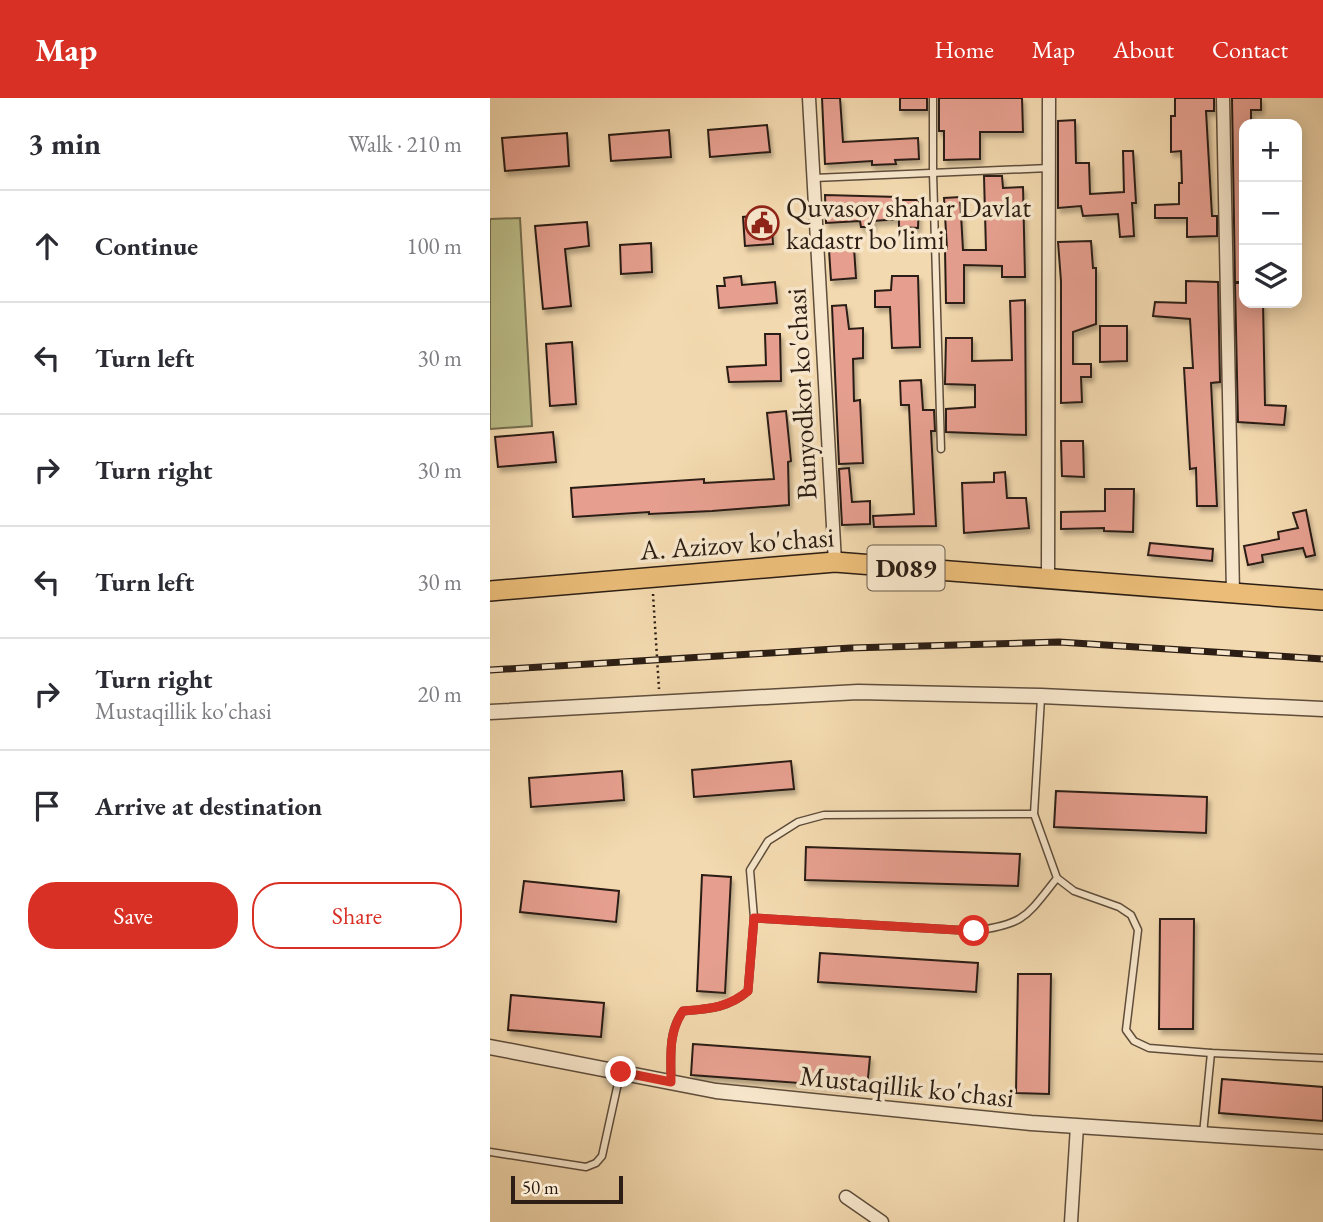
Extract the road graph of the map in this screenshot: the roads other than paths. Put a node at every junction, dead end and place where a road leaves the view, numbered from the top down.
1 (808, 98) edge
2 (933, 98) edge
3 (1049, 98) edge
4 (1223, 98) edge
5 (1049, 168) junction
6 (933, 173) junction
7 (814, 178) junction
8 (941, 449) dead end
9 (835, 562) junction
10 (1048, 579) junction
11 (490, 591) edge
12 (1233, 593) junction
13 (1323, 600) edge
14 (1041, 696) junction
15 (1323, 709) edge
16 (490, 712) edge
17 (1034, 814) junction
18 (1057, 878) junction
19 (754, 918) junction
20 (490, 1047) edge
21 (1211, 1054) junction
22 (1323, 1058) edge
23 (621, 1072) junction
24 (671, 1082) junction
25 (1077, 1126) junction
26 (1203, 1134) junction
27 (1323, 1142) edge
28 (490, 1153) edge
29 (846, 1197) dead end
30 (882, 1222) edge
31 (1071, 1222) edge

1 - 7 street, Bunyodkor ko'chasi
2 - 6 lane
3 - 5 street
4 - 12 street
5 - 6 lane
5 - 10 street
6 - 7 lane
6 - 8 lane
7 - 9 street, Bunyodkor ko'chasi
9 - 10 main road, A. Azizov ko'chasi / D089
9 - 11 main road, A. Azizov ko'chasi / D089
10 - 12 main road, A. Azizov ko'chasi / D089
12 - 13 main road, A. Azizov ko'chasi / D089
14 - 15 street
14 - 16 street
14 - 17 lane
17 - 18 lane
17 - 19 lane
18 - 19 lane
18 - 21 lane
19 - 24 lane
20 - 23 street, Mustaqillik ko'chasi
21 - 22 lane
21 - 26 lane
23 - 24 street, Mustaqillik ko'chasi
23 - 28 lane
24 - 25 street, Mustaqillik ko'chasi
25 - 26 street, Mustaqillik ko'chasi
25 - 31 street
26 - 27 street, Mustaqillik ko'chasi
29 - 30 street

